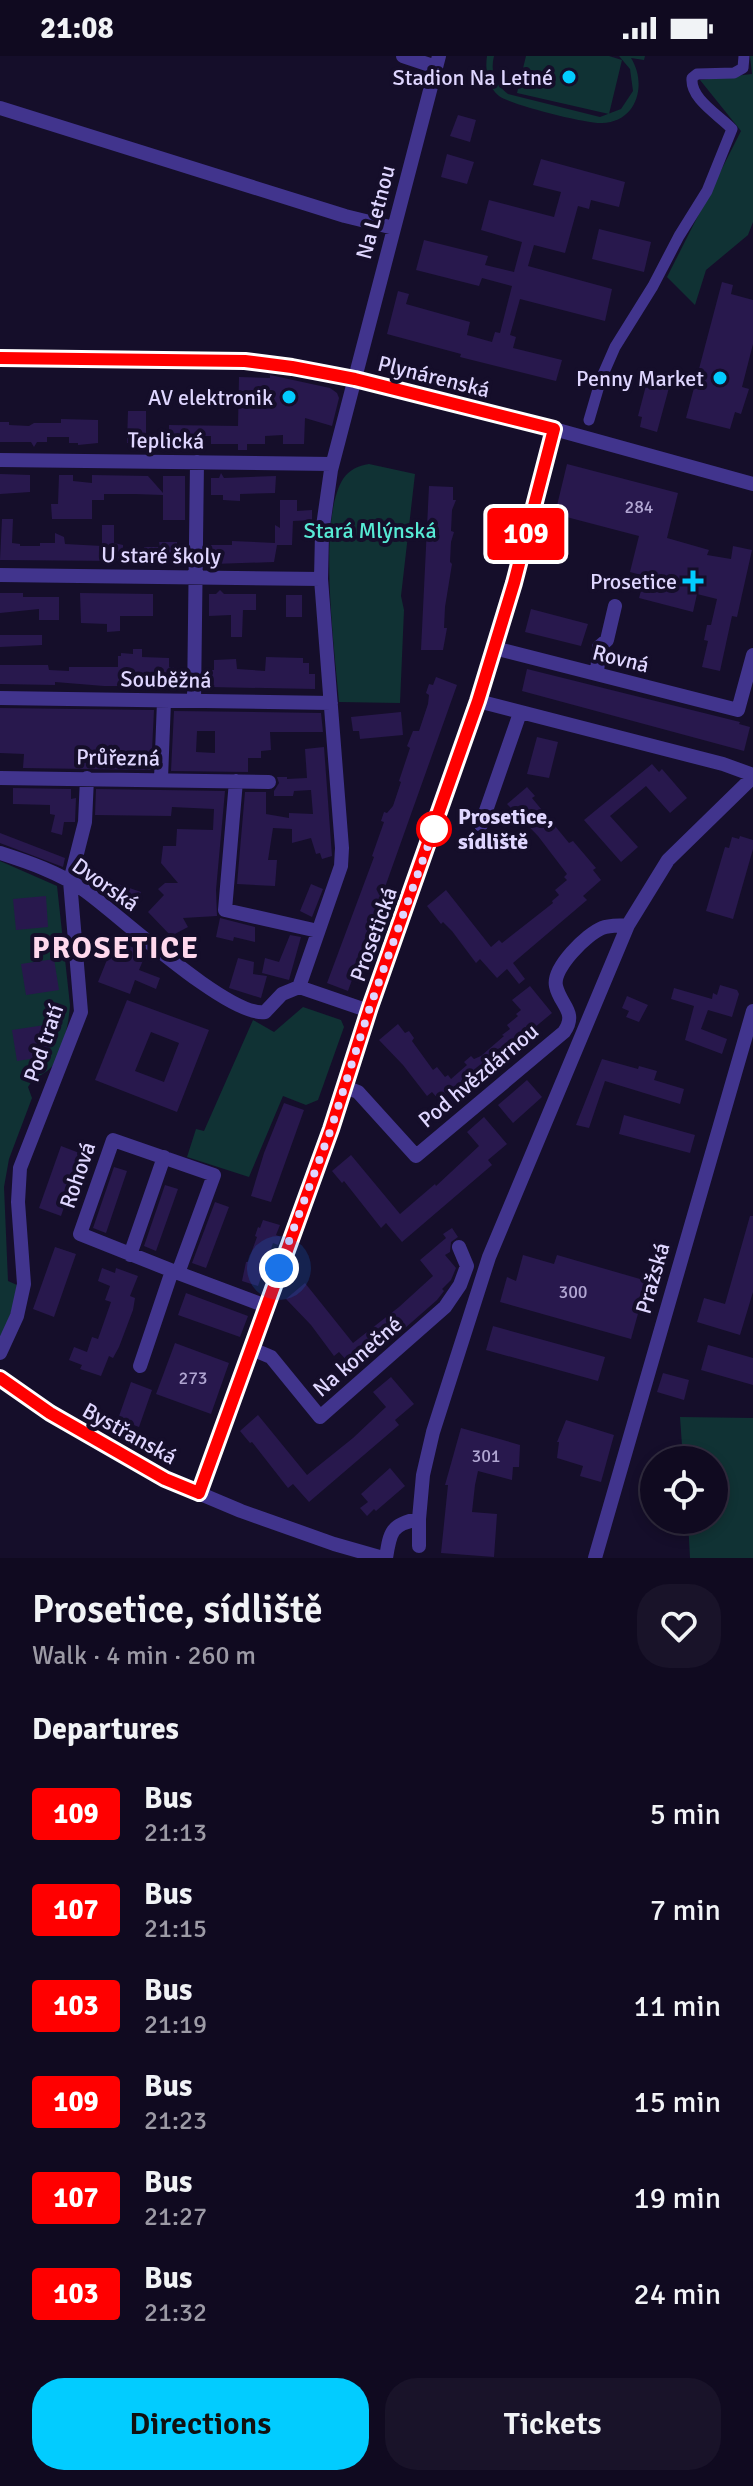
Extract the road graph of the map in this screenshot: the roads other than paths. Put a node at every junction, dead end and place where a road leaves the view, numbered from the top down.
1 (403, 56) edge
2 (744, 56) edge
3 (437, 62) edge
4 (0, 108) edge
5 (394, 228) junction
6 (0, 358) edge
7 (355, 379) junction
8 (589, 420) dead end
9 (554, 429) junction
10 (0, 460) edge
11 (197, 462) junction
12 (332, 464) junction
13 (753, 484) edge
14 (0, 575) edge
15 (195, 578) junction
16 (321, 579) junction
17 (615, 606) dead end
18 (494, 648) junction
19 (753, 655) edge
20 (597, 674) junction
21 (0, 698) edge
22 (164, 701) junction
23 (194, 701) junction
24 (478, 701) junction
25 (331, 703) junction
26 (520, 713) junction
27 (753, 776) edge
28 (0, 778) edge
29 (87, 778) junction
30 (161, 779) junction
31 (236, 781) junction
32 (269, 782) dead end
33 (481, 825) dead end
34 (0, 853) edge
35 (70, 881) junction
36 (628, 925) junction
37 (318, 931) junction
38 (299, 987) junction
39 (369, 1011) junction
40 (753, 1011) edge
41 (345, 1087) junction
42 (164, 1157) junction
43 (459, 1247) dead end
44 (130, 1255) junction
45 (175, 1272) junction
46 (266, 1306) junction
47 (252, 1349) junction
48 (0, 1353) edge
49 (140, 1366) dead end
50 (0, 1378) edge
51 (199, 1493) junction
52 (419, 1519) junction
53 (419, 1546) dead end
54 (384, 1558) edge
55 (595, 1558) edge

1 - 3 street
2 - 8 street
3 - 5 street, Na Letnou
4 - 5 street
5 - 7 street, Na Letnou
6 - 7 street, Plynárenská
7 - 9 street, Plynárenská
7 - 12 street
9 - 13 street, Plynárenská
9 - 18 street, Prosetická
10 - 11 street, Teplická
11 - 12 street, Teplická
11 - 15 street
12 - 16 street
14 - 15 street, U staré školy
15 - 16 street, U staré školy
15 - 23 street
16 - 25 street
17 - 20 street
18 - 20 street, Rovná
18 - 24 street, Prosetická
19 - 20 street, Rovná
21 - 22 street, Souběžná
22 - 23 street, Souběžná
22 - 30 street
23 - 25 street, Souběžná
24 - 26 street
24 - 39 street, Prosetická
25 - 37 street
26 - 27 street
26 - 33 street
27 - 36 street
28 - 29 street, Průřezná
29 - 30 street, Průřezná
29 - 35 street, Pod tratí
30 - 31 street, Průřezná
31 - 32 street, Průřezná
31 - 37 street
34 - 35 street, Dvorská
35 - 38 street, Dvorská
35 - 48 street, Pod tratí
36 - 41 street, Pod hvězdárnou
36 - 52 street
37 - 38 street
38 - 39 street
39 - 41 street, Prosetická
40 - 55 street, Pražská
41 - 46 street, Prosetická
42 - 44 street
42 - 44 street, Rohová
42 - 45 street, Rohová
43 - 47 street, Na konečné
44 - 45 street, Rohová
45 - 46 street, Rohová
45 - 49 street
46 - 47 street, Prosetická
47 - 51 street, Prosetická
50 - 51 street, Bystřanská
51 - 54 street, Bystřanská
52 - 53 street
52 - 54 street

